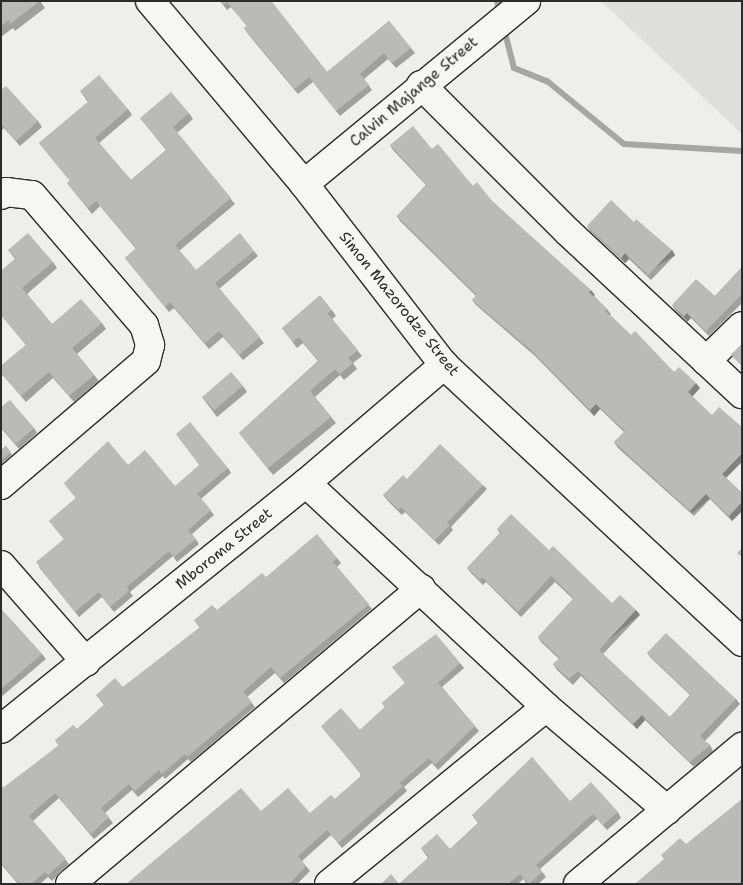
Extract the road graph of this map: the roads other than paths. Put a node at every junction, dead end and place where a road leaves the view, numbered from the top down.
1 (150, 1) edge
2 (524, 3) edge
3 (421, 85) junction
4 (304, 184) junction
5 (1, 195) edge
6 (742, 326) edge
7 (706, 361) junction
8 (444, 365) junction
9 (742, 394) edge
10 (306, 483) junction
11 (1, 485) edge
12 (1, 565) edge
13 (421, 588) junction
14 (742, 642) edge
15 (86, 662) junction
16 (546, 707) junction
17 (1, 729) edge
18 (742, 748) edge
19 (667, 810) junction
20 (70, 884) edge
21 (329, 884) edge
22 (578, 884) edge

1 - 4 street, Simon Mazorodze Street
2 - 3 street, Calvin Majange Street
3 - 4 street, Calvin Majange Street
3 - 7 street
4 - 8 street, Simon Mazorodze Street
5 - 11 street
6 - 7 street
7 - 9 street
8 - 10 street, Mboroma Street
8 - 14 street, Simon Mazorodze Street
10 - 13 street
10 - 15 street, Mboroma Street
12 - 15 street
13 - 16 street
13 - 20 street
15 - 17 street, Mboroma Street
16 - 19 street
16 - 21 street
18 - 19 street
19 - 22 street

